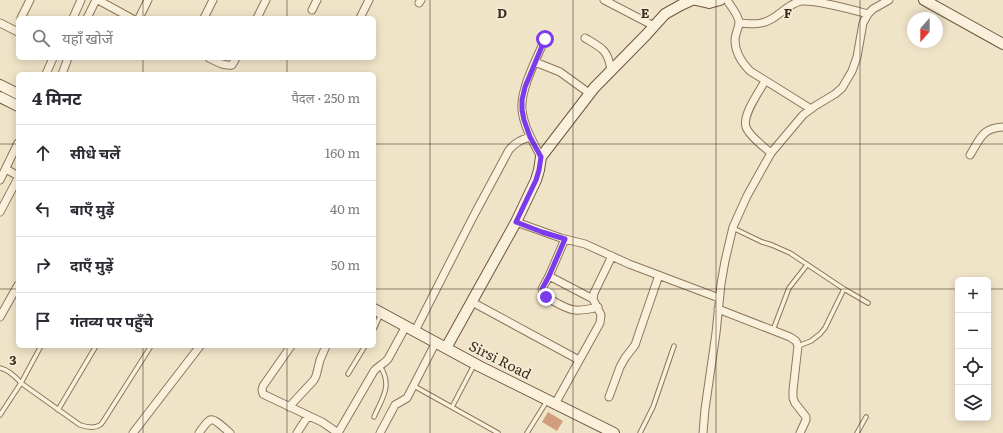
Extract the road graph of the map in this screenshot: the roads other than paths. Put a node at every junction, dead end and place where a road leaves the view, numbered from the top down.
1 (30, 0) edge
2 (81, 0) edge
3 (97, 0) edge
4 (148, 0) edge
5 (212, 0) edge
6 (266, 0) edge
7 (317, 0) edge
8 (369, 0) edge
9 (604, 0) edge
10 (692, 0) edge
11 (696, 0) edge
12 (720, 0) edge
13 (727, 0) edge
14 (889, 0) edge
15 (924, 0) edge
16 (312, 10) dead end
17 (868, 14) junction
18 (22, 16) edge
19 (74, 16) edge
20 (89, 16) edge
21 (127, 16) edge
22 (140, 16) edge
23 (205, 16) edge
24 (258, 16) edge
25 (361, 16) edge
26 (0, 23) edge
27 (739, 23) junction
28 (654, 26) junction
29 (16, 31) edge
30 (585, 38) dead end
31 (545, 39) dead end
32 (1003, 44) edge
33 (52, 60) edge
34 (67, 60) edge
35 (213, 60) edge
36 (235, 60) edge
37 (535, 62) junction
38 (611, 70) junction
39 (47, 72) edge
40 (63, 72) edge
41 (765, 81) junction
42 (0, 85) edge
43 (16, 93) edge
44 (589, 93) junction
45 (0, 97) edge
46 (16, 105) edge
47 (811, 109) junction
48 (1003, 127) edge
49 (530, 137) junction
50 (16, 147) edge
51 (770, 153) junction
52 (970, 154) dead end
53 (541, 157) junction
54 (6, 169) junction
55 (16, 176) edge
56 (0, 180) edge
57 (16, 181) edge
58 (0, 210) edge
59 (516, 222) junction
60 (733, 228) junction
61 (565, 239) junction
62 (612, 256) junction
63 (807, 265) junction
64 (659, 275) junction
65 (549, 276) junction
66 (16, 288) edge
67 (844, 289) junction
68 (719, 298) junction
69 (593, 299) junction
70 (472, 302) junction
71 (868, 303) dead end
72 (598, 307) junction
73 (718, 309) junction
74 (378, 311) edge
75 (0, 316) edge
76 (410, 328) junction
77 (773, 330) junction
78 (436, 342) junction
79 (674, 346) dead end
80 (798, 346) junction
81 (40, 348) edge
82 (95, 348) edge
83 (150, 348) edge
84 (198, 348) edge
85 (290, 348) edge
86 (325, 348) edge
87 (364, 348) edge
88 (446, 348) junction
89 (579, 360) junction
90 (475, 364) junction
91 (380, 365) junction
92 (0, 368) edge
93 (348, 374) dead end
94 (21, 383) junction
95 (413, 386) junction
96 (609, 397) dead end
97 (551, 402) junction
98 (289, 407) junction
99 (452, 407) junction
100 (58, 410) junction
101 (0, 415) edge
102 (308, 416) junction
103 (374, 417) dead end
104 (866, 417) dead end
105 (133, 433) edge
106 (199, 433) edge
107 (230, 433) edge
108 (297, 433) edge
109 (338, 433) edge
110 (380, 433) edge
111 (498, 433) edge
112 (526, 433) edge
113 (614, 433) edge
114 (640, 433) edge
115 (703, 433) edge
116 (800, 433) edge
117 (857, 433) edge

1 - 18 street
2 - 19 street
3 - 20 street
3 - 21 street
4 - 22 street
5 - 23 street
6 - 24 street
7 - 16 street
8 - 25 street
9 - 28 street
10 - 28 street
11 - 12 street
13 - 27 street
14 - 17 street
15 - 32 street
17 - 27 street
17 - 47 street
26 - 29 street
27 - 41 street
28 - 38 street
30 - 38 street
31 - 37 street
33 - 39 street
34 - 40 street
35 - 36 street
37 - 44 street
37 - 49 street
38 - 44 street
41 - 47 street
41 - 51 street
42 - 43 street
44 - 53 street
45 - 46 street
47 - 51 street
48 - 52 street
49 - 53 street
49 - 76 street
50 - 54 street
51 - 60 street
53 - 59 street
54 - 55 street
54 - 56 street
57 - 58 street
59 - 61 street
59 - 70 street
60 - 63 lane
60 - 68 street
61 - 62 street
61 - 65 street
62 - 64 street
62 - 69 street
63 - 67 lane
63 - 77 lane
64 - 68 street
64 - 96 street
65 - 69 street
65 - 72 street
66 - 75 street
67 - 71 lane
67 - 80 lane
68 - 73 street
69 - 72 street
70 - 88 street
70 - 89 street
72 - 89 street
73 - 77 street
73 - 115 street
74 - 76 street, Sirsi Road
76 - 78 street, Sirsi Road
76 - 91 street
77 - 80 street
78 - 88 street, Sirsi Road
78 - 95 street
79 - 114 lane
80 - 116 street
81 - 94 lane
82 - 100 lane
83 - 100 lane
84 - 105 street
85 - 98 street
86 - 98 street
87 - 93 lane
88 - 90 street, Sirsi Road
89 - 97 street
90 - 97 street, Sirsi Road
90 - 99 lane
91 - 103 lane
91 - 109 street
92 - 94 lane
94 - 100 lane
94 - 101 lane
95 - 99 lane
95 - 110 street
97 - 112 lane
97 - 113 street, Sirsi Road
98 - 102 street
99 - 111 lane
102 - 108 street
102 - 109 street
104 - 117 lane
106 - 107 street

